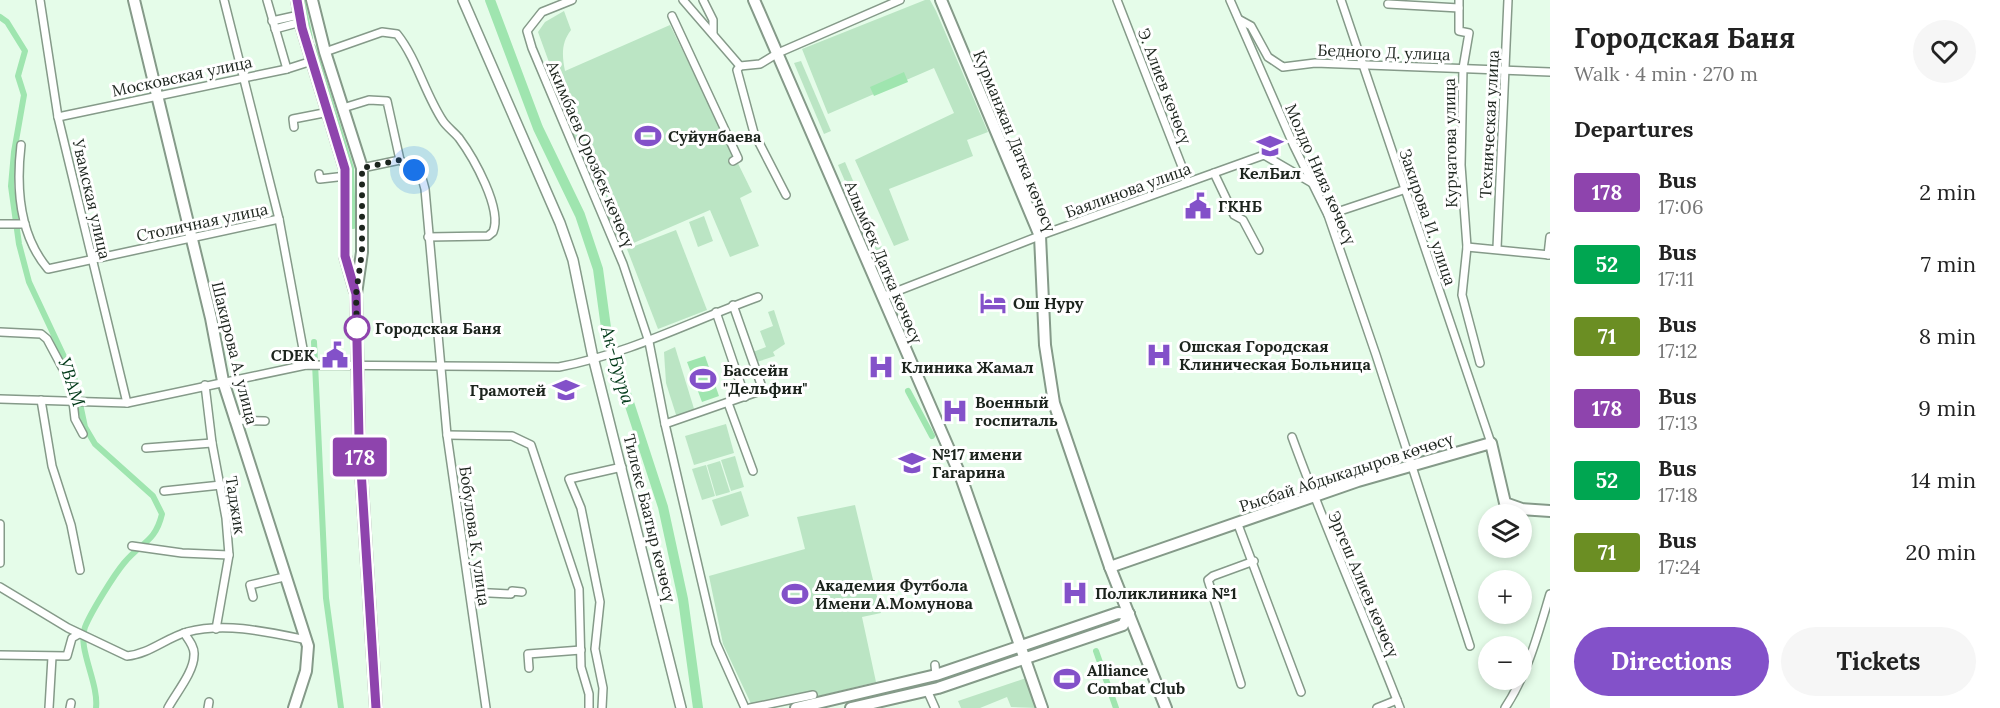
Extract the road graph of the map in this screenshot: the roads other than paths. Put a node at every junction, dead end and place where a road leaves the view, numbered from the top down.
1 (40, 0) edge
2 (134, 0) edge
3 (224, 0) edge
4 (267, 0) edge
5 (297, 0) edge
6 (312, 0) edge
7 (463, 0) edge
8 (572, 0) edge
9 (684, 0) edge
10 (703, 0) edge
11 (754, 0) edge
12 (900, 0) edge
13 (942, 0) edge
14 (1117, 0) edge
15 (1230, 0) edge
16 (1341, 0) edge
17 (1508, 0) edge
18 (1388, 4) dead end
19 (1459, 4) edge
20 (672, 16) dead end
21 (300, 18) junction
22 (1240, 20) junction
23 (273, 25) junction
24 (713, 34) junction
25 (325, 52) junction
26 (778, 53) junction
27 (312, 61) junction
28 (1364, 64) junction
29 (740, 66) junction
30 (1463, 68) junction
31 (287, 69) junction
32 (1506, 69) junction
33 (1550, 72) edge
34 (243, 76) junction
35 (156, 96) junction
36 (343, 108) junction
37 (329, 112) junction
38 (58, 117) junction
39 (294, 127) dead end
40 (21, 145) dead end
41 (400, 160) junction
42 (733, 160) dead end
43 (362, 168) junction
44 (1214, 173) junction
45 (320, 174) dead end
46 (346, 176) junction
47 (1188, 182) junction
48 (1312, 183) junction
49 (1403, 190) junction
50 (786, 195) dead end
51 (1328, 214) junction
52 (279, 219) junction
53 (2, 224) edge
54 (25, 224) junction
55 (1040, 236) junction
56 (428, 237) junction
57 (1550, 237) edge
58 (191, 239) junction
59 (1467, 247) junction
60 (1497, 248) junction
61 (1259, 250) dead end
62 (1549, 255) edge
63 (92, 260) junction
64 (356, 294) junction
65 (758, 297) dead end
66 (882, 297) junction
67 (733, 305) junction
68 (716, 312) junction
69 (0, 332) edge
70 (649, 342) junction
71 (594, 360) junction
72 (1480, 363) dead end
73 (308, 365) junction
74 (358, 365) junction
75 (439, 367) junction
76 (223, 381) junction
77 (205, 385) junction
78 (745, 398) junction
79 (0, 399) edge
80 (41, 400) junction
81 (74, 401) junction
82 (127, 403) junction
83 (728, 403) junction
84 (234, 420) junction
85 (265, 421) dead end
86 (665, 424) junction
87 (83, 435) dead end
88 (447, 435) junction
89 (1292, 437) dead end
90 (212, 443) junction
91 (1491, 443) junction
92 (146, 448) dead end
93 (1412, 465) junction
94 (622, 467) junction
95 (753, 471) dead end
96 (220, 485) junction
97 (164, 491) dead end
98 (1314, 496) junction
99 (1550, 511) edge
100 (1238, 522) junction
101 (0, 524) edge
102 (138, 547) dead end
103 (229, 555) junction
104 (1254, 561) junction
105 (0, 563) edge
106 (1110, 567) junction
107 (80, 570) dead end
108 (284, 577) junction
109 (0, 587) edge
110 (470, 592) junction
111 (522, 592) dead end
112 (1550, 594) edge
113 (253, 597) dead end
114 (1129, 614) junction
115 (216, 628) junction
116 (184, 633) junction
117 (79, 634) junction
118 (307, 640) junction
119 (1021, 646) junction
120 (1470, 646) dead end
121 (581, 650) junction
122 (0, 655) edge
123 (51, 657) junction
124 (1026, 660) junction
125 (529, 668) dead end
126 (1241, 684) dead end
127 (911, 688) junction
128 (927, 690) junction
129 (1301, 692) dead end
130 (813, 694) dead end
131 (1397, 700) junction
132 (49, 708) edge
133 (168, 708) edge
134 (294, 708) edge
135 (376, 708) edge
136 (486, 708) edge
137 (589, 708) edge
138 (602, 708) edge
139 (681, 708) edge
140 (745, 708) edge
141 (750, 708) edge
142 (796, 708) edge
143 (851, 708) edge
144 (935, 708) edge
145 (1042, 708) edge
146 (1166, 708) edge
147 (1377, 708) edge
148 (1400, 708) edge
149 (1505, 708) edge

1 - 38 street, Увамская улица
2 - 35 main road, Шакирова А. улица
3 - 34 street
4 - 23 street
5 - 21 main road
6 - 25 main road
7 - 71 street, Тилеке Баатыр көчөсү
8 - 70 street, Акимбаев Орозбек көчөсү
9 - 24 street
10 - 24 street
11 - 26 main road, Алымбек Датка көчөсү
12 - 26 street
13 - 55 main road, Курманжан Датка көчөсү
14 - 47 street, Э. Алиев көчөсү
15 - 22 street, Молдо Нияз көчөсү
16 - 28 street, Закирова И. улица
17 - 32 street, Техническая улица
18 - 19 street
19 - 30 street, Курчатова улица
20 - 42 street
21 - 23 street
21 - 27 main road
22 - 28 street, Бедного Д. улица
22 - 48 street, Молдо Нияз көчөсү
23 - 31 street
24 - 29 street
25 - 36 main road
25 - 56 street
26 - 29 street
26 - 66 main road, Алымбек Датка көчөсү
27 - 31 street, Московская улица
27 - 37 main road
28 - 30 street, Бедного Д. улица
28 - 49 street, Закирова И. улица
29 - 50 street
30 - 32 street, Бедного Д. улица
30 - 59 street, Курчатова улица
31 - 34 street, Московская улица
32 - 33 street, Бедного Д. улица
32 - 60 street, Техническая улица
34 - 35 street, Московская улица
34 - 52 street
35 - 38 street, Московская улица
35 - 58 main road, Шакирова А. улица
36 - 41 street
36 - 43 main road
37 - 39 street
37 - 46 main road
38 - 63 street, Увамская улица
40 - 54 street, Столичная улица
41 - 43 street
41 - 56 street, Бобулова К. улица
43 - 64 main road
44 - 47 street, Баялинова улица
44 - 48 street, Баялинова улица
44 - 61 street
45 - 46 street
46 - 64 main road
47 - 55 street, Баялинова улица
48 - 51 street, Молдо Нияз көчөсү
49 - 51 street
49 - 91 street, Закирова И. улица
51 - 93 street, Молдо Нияз көчөсү
52 - 58 street, Столичная улица
52 - 73 street
53 - 54 street
54 - 63 street, Столичная улица
55 - 66 street, Баялинова улица
55 - 106 main road, Курманжан Датка көчөсү
56 - 75 street, Бобулова К. улица
57 - 62 street
58 - 63 street, Столичная улица
58 - 76 main road, Шакирова А. улица
59 - 60 street
59 - 72 street, Курчатова улица
60 - 62 street
63 - 82 street, Увамская улица
64 - 74 main road
65 - 67 street
66 - 119 main road, Алымбек Датка көчөсү
67 - 68 street
67 - 78 street
68 - 70 street
68 - 78 street
69 - 81 street
70 - 71 street
70 - 86 street
71 - 75 street
71 - 94 street, Тилеке Баатыр көчөсү
73 - 74 street
73 - 76 street
74 - 75 street
74 - 135 main road
75 - 88 street, Бобулова К. улица
76 - 77 street
76 - 84 main road, Шакирова А. улица
77 - 82 street
77 - 90 street, Таджик
78 - 83 street
79 - 80 street
80 - 81 street
80 - 107 street
81 - 82 street
81 - 87 street
83 - 86 street
83 - 95 street
84 - 85 street
84 - 108 main road, Шакирова А. улица
86 - 140 street
88 - 110 street, Бобулова К. улица
88 - 121 street
89 - 98 street, Эргеш Алиев көчөсү
90 - 92 street
90 - 96 street, Таджик
91 - 93 main road, Рысбай Абдыкадыров көчөсү
91 - 99 main road
93 - 98 main road, Рысбай Абдыкадыров көчөсү
93 - 120 street, Молдо Нияз көчөсү
94 - 138 street
94 - 139 street, Тилеке Баатыр көчөсү
96 - 97 street
96 - 103 street, Таджик
98 - 100 main road, Рысбай Абдыкадыров көчөсү
98 - 131 street, Эргеш Алиев көчөсү
100 - 104 street
100 - 106 main road, Рысбай Абдыкадыров көчөсү
101 - 105 street
102 - 103 street
103 - 115 street, Таджик
104 - 126 street
104 - 129 street
106 - 114 main road, Курманжан Датка көчөсү
108 - 113 street
108 - 118 main road, Шакирова А. улица
109 - 117 street
110 - 111 street
110 - 136 street, Бобулова К. улица
112 - 149 street
114 - 119 main road
114 - 124 main road
114 - 146 main road, Курманжан Датка көчөсү
115 - 116 street
115 - 118 street
116 - 117 street
116 - 133 street
117 - 123 street
118 - 134 main road, Шакирова А. улица
119 - 124 main road, Алымбек Датка көчөсү
119 - 127 main road
121 - 125 street
121 - 137 street
122 - 123 street
123 - 132 street
124 - 128 main road
124 - 145 main road, Алымбек Датка көчөсү
127 - 128 main road
127 - 142 main road
127 - 143 main road
128 - 144 street
130 - 141 street
131 - 147 street
131 - 148 street, Эргеш Алиев көчөсү

